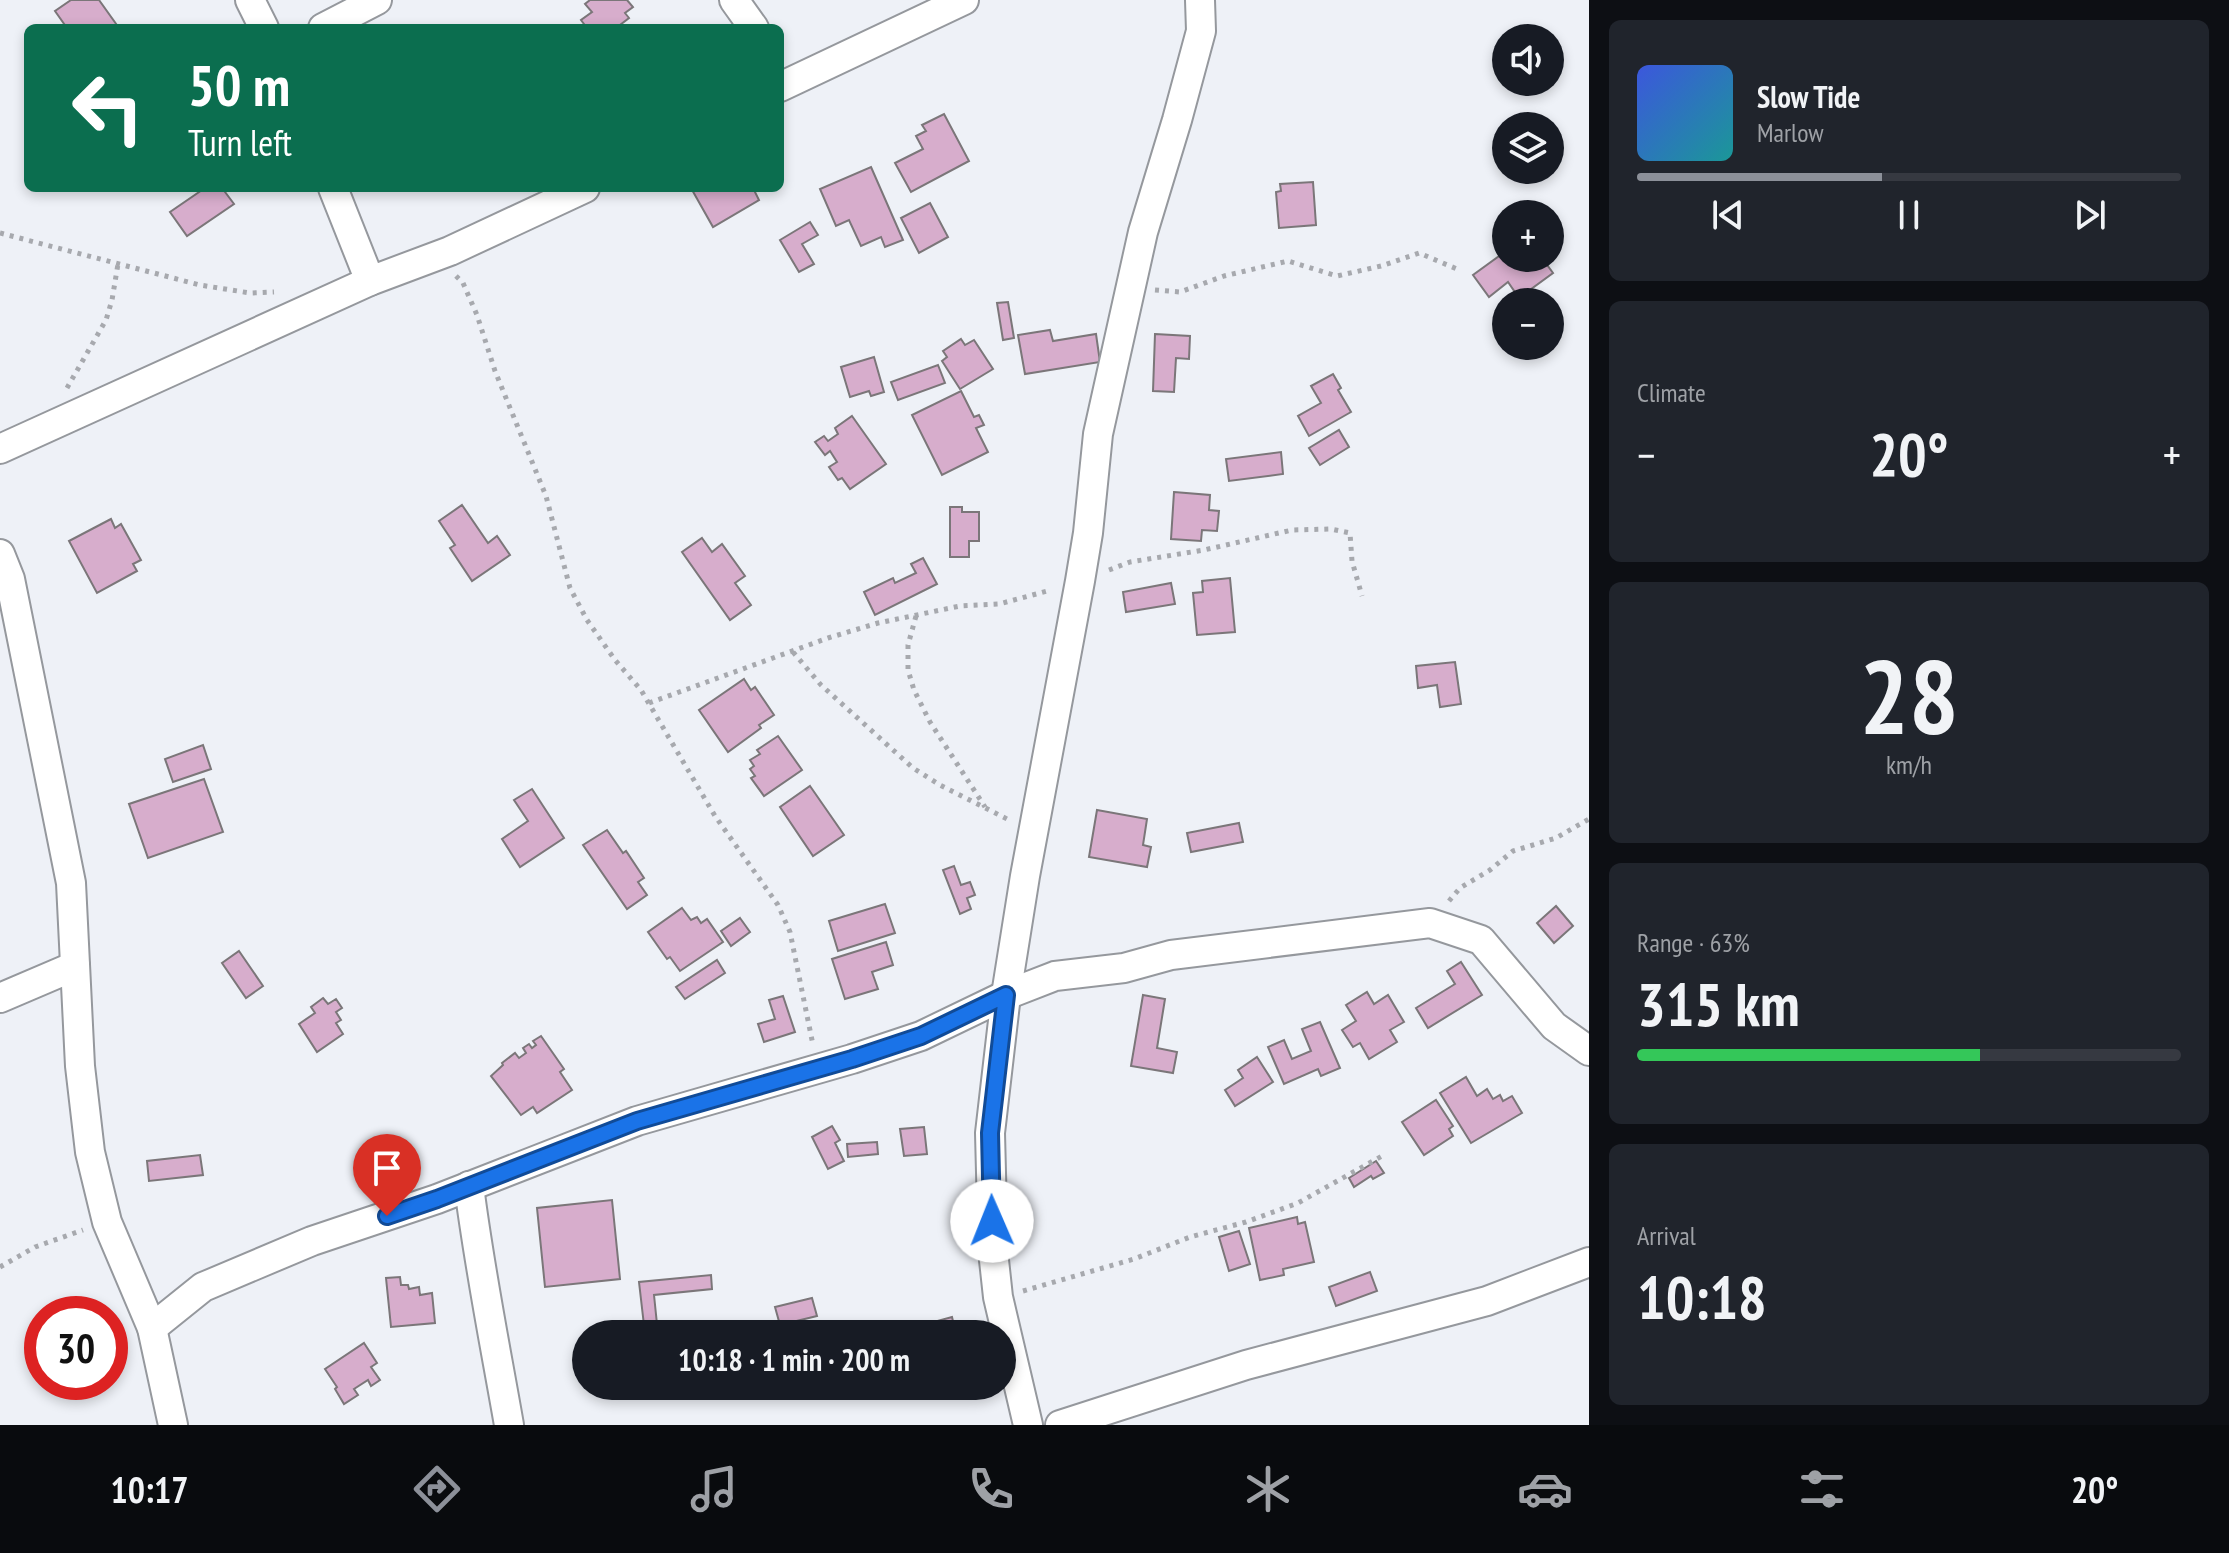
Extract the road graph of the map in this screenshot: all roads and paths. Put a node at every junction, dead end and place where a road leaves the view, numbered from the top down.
1 (250, 0) edge
2 (377, 0) edge
3 (734, 0) edge
4 (964, 0) edge
5 (1200, 0) edge
6 (262, 24) edge
7 (331, 24) edge
8 (751, 24) edge
9 (784, 78) edge
10 (335, 192) edge
11 (576, 192) edge
12 (0, 233) edge
13 (429, 258) junction
14 (118, 264) junction
15 (1457, 269) dead end
16 (370, 281) junction
17 (1132, 281) junction
18 (277, 292) dead end
19 (64, 421) junction
20 (0, 449) edge
21 (0, 554) edge
22 (1080, 581) junction
23 (1362, 596) dead end
24 (916, 616) junction
25 (793, 652) junction
26 (649, 703) junction
27 (986, 807) junction
28 (1589, 819) edge
29 (1034, 835) junction
30 (1430, 923) junction
31 (75, 966) junction
32 (1006, 995) junction
33 (0, 998) edge
34 (1589, 1051) edge
35 (818, 1069) junction
36 (1382, 1156) dead end
37 (469, 1186) junction
38 (107, 1222) junction
39 (1589, 1262) edge
40 (0, 1267) edge
41 (998, 1297) junction
42 (152, 1328) junction
43 (173, 1425) edge
44 (509, 1425) edge
45 (1028, 1425) edge
46 (1060, 1425) edge

1 - 6 street
2 - 7 street
3 - 8 street
4 - 9 street
5 - 17 street
10 - 16 street
11 - 13 street
12 - 14 path
13 - 16 street
13 - 26 path
14 - 18 path
14 - 19 path
15 - 17 path
16 - 19 street
17 - 22 street
19 - 20 street
21 - 31 street
22 - 23 path
22 - 24 path
22 - 29 street
24 - 25 path
24 - 27 path
25 - 26 path
25 - 27 path
26 - 35 path
27 - 29 path
28 - 30 path
29 - 32 street
30 - 32 street
30 - 34 street
31 - 33 street
31 - 38 street
32 - 35 street
32 - 41 street
35 - 37 street
36 - 41 path
37 - 42 street
37 - 44 street
38 - 40 path
38 - 42 street
39 - 46 street
41 - 45 street
42 - 43 street

